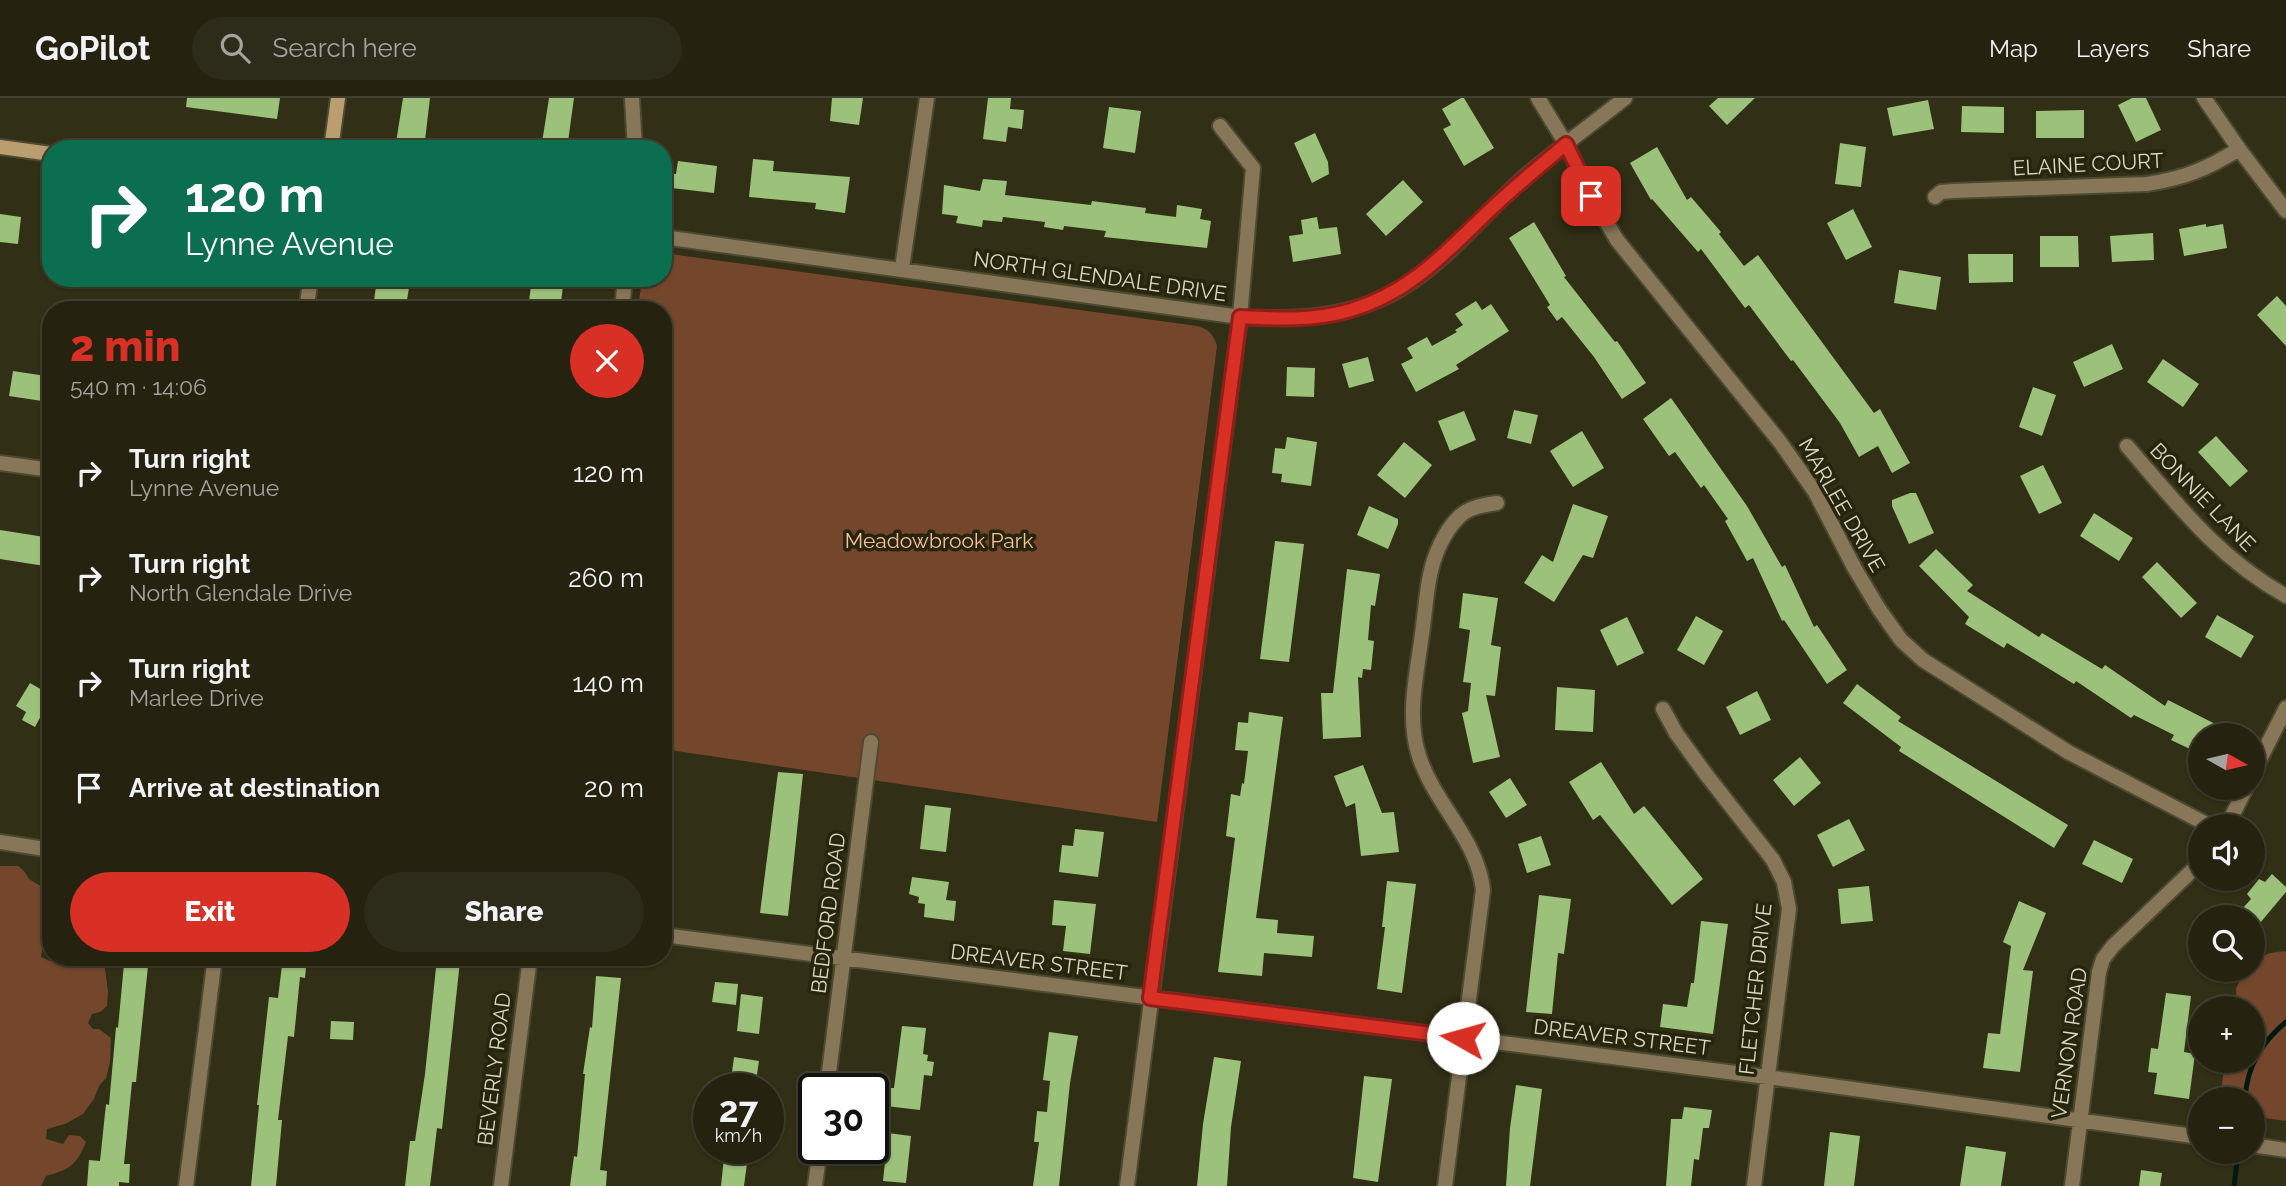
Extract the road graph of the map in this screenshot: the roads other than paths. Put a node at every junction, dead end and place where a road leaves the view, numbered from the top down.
1 (338, 98) edge
2 (632, 98) edge
3 (927, 98) edge
4 (1538, 98) edge
5 (1625, 98) edge
6 (2204, 98) edge
7 (1220, 126) dead end
8 (332, 140) edge
9 (634, 140) edge
10 (1566, 144) junction
11 (0, 147) edge
12 (2239, 149) junction
13 (42, 153) edge
14 (1935, 197) dead end
15 (2286, 211) edge
16 (672, 238) edge
17 (902, 268) junction
18 (1240, 317) junction
19 (2127, 446) dead end
20 (0, 463) edge
21 (42, 469) edge
22 (1497, 503) dead end
23 (2286, 596) edge
24 (2286, 708) edge
25 (1663, 709) dead end
26 (872, 742) dead end
27 (2265, 749) edge
28 (2188, 815) edge
29 (0, 842) edge
30 (42, 849) edge
31 (2188, 874) edge
32 (672, 936) edge
33 (844, 958) junction
34 (214, 966) edge
35 (529, 966) edge
36 (1150, 998) junction
37 (1463, 1038) junction
38 (829, 1073) edge
39 (1768, 1077) junction
40 (2080, 1119) junction
41 (2188, 1135) edge
42 (2265, 1147) edge
43 (2286, 1150) edge
44 (818, 1164) edge
45 (186, 1186) edge
46 (501, 1186) edge
47 (815, 1186) edge
48 (1127, 1186) edge
49 (1445, 1186) edge
50 (1754, 1186) edge
51 (2072, 1186) edge

1 - 8 street
2 - 9 street
3 - 17 street
4 - 10 street, MARLEE DRIVE
5 - 10 street, NORTH GLENDALE DRIVE
6 - 12 street
7 - 18 street
10 - 18 street, NORTH GLENDALE DRIVE
10 - 28 street, MARLEE DRIVE
11 - 13 street
12 - 14 street, ELAINE COURT
12 - 15 street
16 - 17 street, NORTH GLENDALE DRIVE
17 - 18 street, NORTH GLENDALE DRIVE
18 - 36 street
19 - 23 street, BONNIE LANE
20 - 21 street
22 - 37 street
24 - 27 street
25 - 39 street, FLETCHER DRIVE
26 - 33 street, BEDFORD ROAD
29 - 30 street
31 - 40 street, VERNON ROAD
32 - 33 street, DREAVER STREET
33 - 36 street, DREAVER STREET
33 - 38 street, BEDFORD ROAD
34 - 45 street
35 - 46 street, BEVERLY ROAD
36 - 37 street, DREAVER STREET
36 - 48 street
37 - 39 street, DREAVER STREET
37 - 49 street
39 - 40 street, DREAVER STREET
39 - 50 street, FLETCHER DRIVE
40 - 41 street, DREAVER STREET
40 - 51 street, VERNON ROAD
42 - 43 street
44 - 47 street

